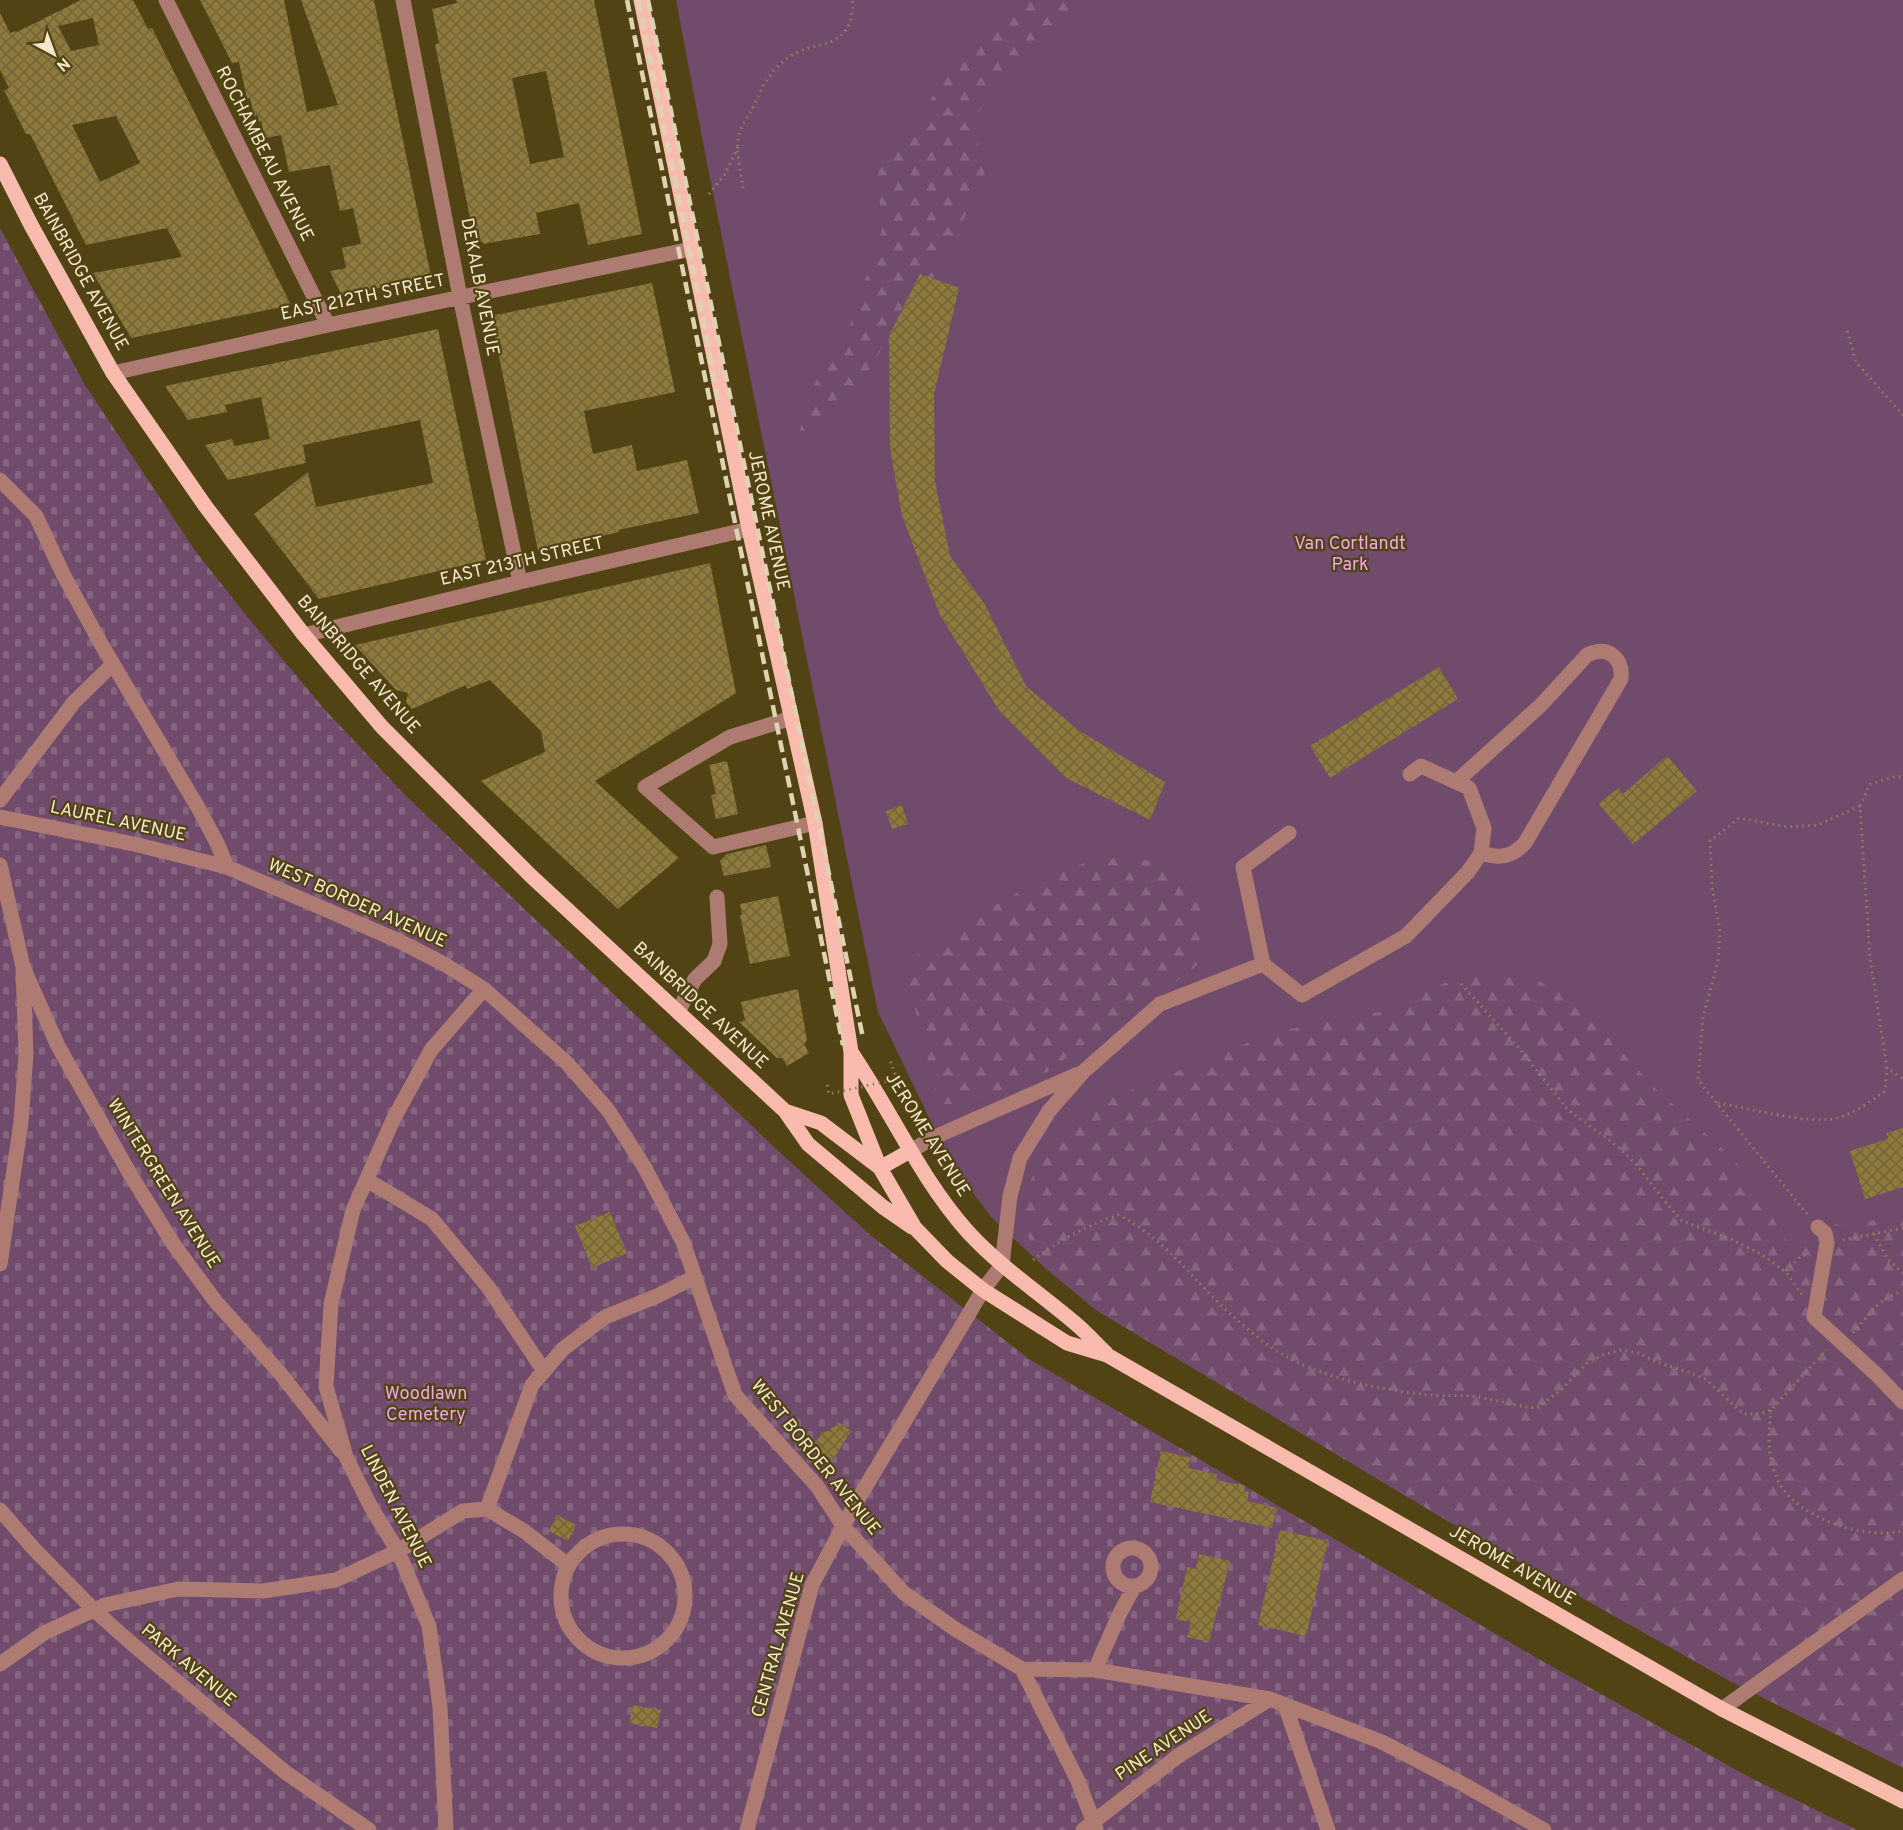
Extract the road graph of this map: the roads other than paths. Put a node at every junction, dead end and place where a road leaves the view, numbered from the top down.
1 (166, 0) edge
2 (402, 0) edge
3 (640, 0) edge
4 (0, 164) edge
5 (691, 249) junction
6 (460, 297) junction
7 (328, 325) junction
8 (114, 373) junction
9 (0, 480) edge
10 (749, 529) junction
11 (520, 582) junction
12 (304, 635) junction
13 (113, 664) junction
14 (792, 718) junction
15 (1410, 774) dead end
16 (1456, 782) junction
17 (0, 800) edge
18 (0, 817) edge
19 (816, 823) junction
20 (1289, 833) dead end
21 (1481, 853) junction
22 (0, 865) edge
23 (227, 867) junction
24 (717, 897) dead end
25 (1263, 964) junction
26 (23, 967) junction
27 (484, 989) junction
28 (678, 1012) junction
29 (851, 1052) junction
30 (1083, 1072) junction
31 (785, 1111) junction
32 (910, 1151) junction
33 (880, 1168) junction
34 (367, 1180) junction
35 (1818, 1227) road end
36 (915, 1228) junction
37 (0, 1264) edge
38 (1002, 1264) junction
39 (695, 1277) junction
40 (983, 1290) junction
41 (1107, 1355) junction
42 (544, 1371) junction
43 (1903, 1402) edge
44 (346, 1456) junction
45 (487, 1509) junction
46 (0, 1510) edge
47 (843, 1526) junction
48 (398, 1551) junction
49 (568, 1565) junction
50 (1903, 1579) edge
51 (1134, 1587) dead end
52 (94, 1610) junction
53 (0, 1664) edge
54 (1022, 1668) junction
55 (1095, 1670) junction
56 (1270, 1699) junction
57 (1285, 1705) junction
58 (1722, 1709) junction
59 (1903, 1801) edge
60 (1091, 1827) edge
61 (369, 1830) edge
62 (446, 1830) edge
63 (747, 1830) edge
64 (1328, 1830) edge
65 (1544, 1830) edge

1 - 7 street, ROCHAMBEAU AVENUE
2 - 6 street, DEKALB AVENUE
3 - 5 main road, JEROME AVENUE
4 - 8 main road, BAINBRIDGE AVENUE
5 - 6 street, EAST 212TH STREET
5 - 10 main road, JEROME AVENUE
6 - 7 street, EAST 212TH STREET
6 - 11 street, DEKALB AVENUE
7 - 8 street, EAST 212TH STREET
8 - 12 main road, BAINBRIDGE AVENUE
9 - 13 street
10 - 11 street, EAST 213TH STREET
10 - 14 main road, JEROME AVENUE
11 - 12 street, EAST 213TH STREET
12 - 28 main road, BAINBRIDGE AVENUE
13 - 17 street
13 - 23 street
14 - 19 main road, JEROME AVENUE
14 - 19 street
15 - 16 street
16 - 21 street
16 - 21 street
18 - 23 street, LAUREL AVENUE
19 - 29 main road, JEROME AVENUE
20 - 25 street
21 - 25 street
22 - 26 street
23 - 27 street, WEST BORDER AVENUE
24 - 28 street
25 - 30 street
26 - 37 street
26 - 44 street, WINTERGREEN AVENUE
27 - 34 street, LINDEN AVENUE
27 - 39 street, WEST BORDER AVENUE
28 - 31 main road, BAINBRIDGE AVENUE
29 - 32 main road, JEROME AVENUE
29 - 33 main road, JEROME AVENUE
30 - 32 street
30 - 38 street
31 - 33 main road, BAINBRIDGE AVENUE
31 - 36 main road, BAINBRIDGE AVENUE
32 - 33 main road
32 - 38 main road, JEROME AVENUE
33 - 36 main road, JEROME AVENUE
34 - 42 street
34 - 44 street, LINDEN AVENUE
35 - 43 street
36 - 40 main road, JEROME AVENUE
38 - 40 street, CENTRAL AVENUE
38 - 41 main road, JEROME AVENUE
39 - 42 street
39 - 47 street, WEST BORDER AVENUE
40 - 41 main road, JEROME AVENUE
40 - 47 street, CENTRAL AVENUE
41 - 58 main road, JEROME AVENUE
42 - 45 street
44 - 48 street, LINDEN AVENUE
45 - 48 street
45 - 49 street
46 - 52 street, PARK AVENUE
47 - 54 street, WEST BORDER AVENUE
47 - 63 street, CENTRAL AVENUE
48 - 52 street
48 - 62 street, LINDEN AVENUE
49 - 49 street
50 - 58 street
51 - 55 street
52 - 53 street
52 - 61 street, PARK AVENUE
54 - 55 street, WEST BORDER AVENUE
54 - 60 street
55 - 56 street, WEST BORDER AVENUE
56 - 57 street, WEST BORDER AVENUE
56 - 60 street, PINE AVENUE
57 - 64 street
57 - 65 street, WEST BORDER AVENUE
58 - 59 main road, JEROME AVENUE

